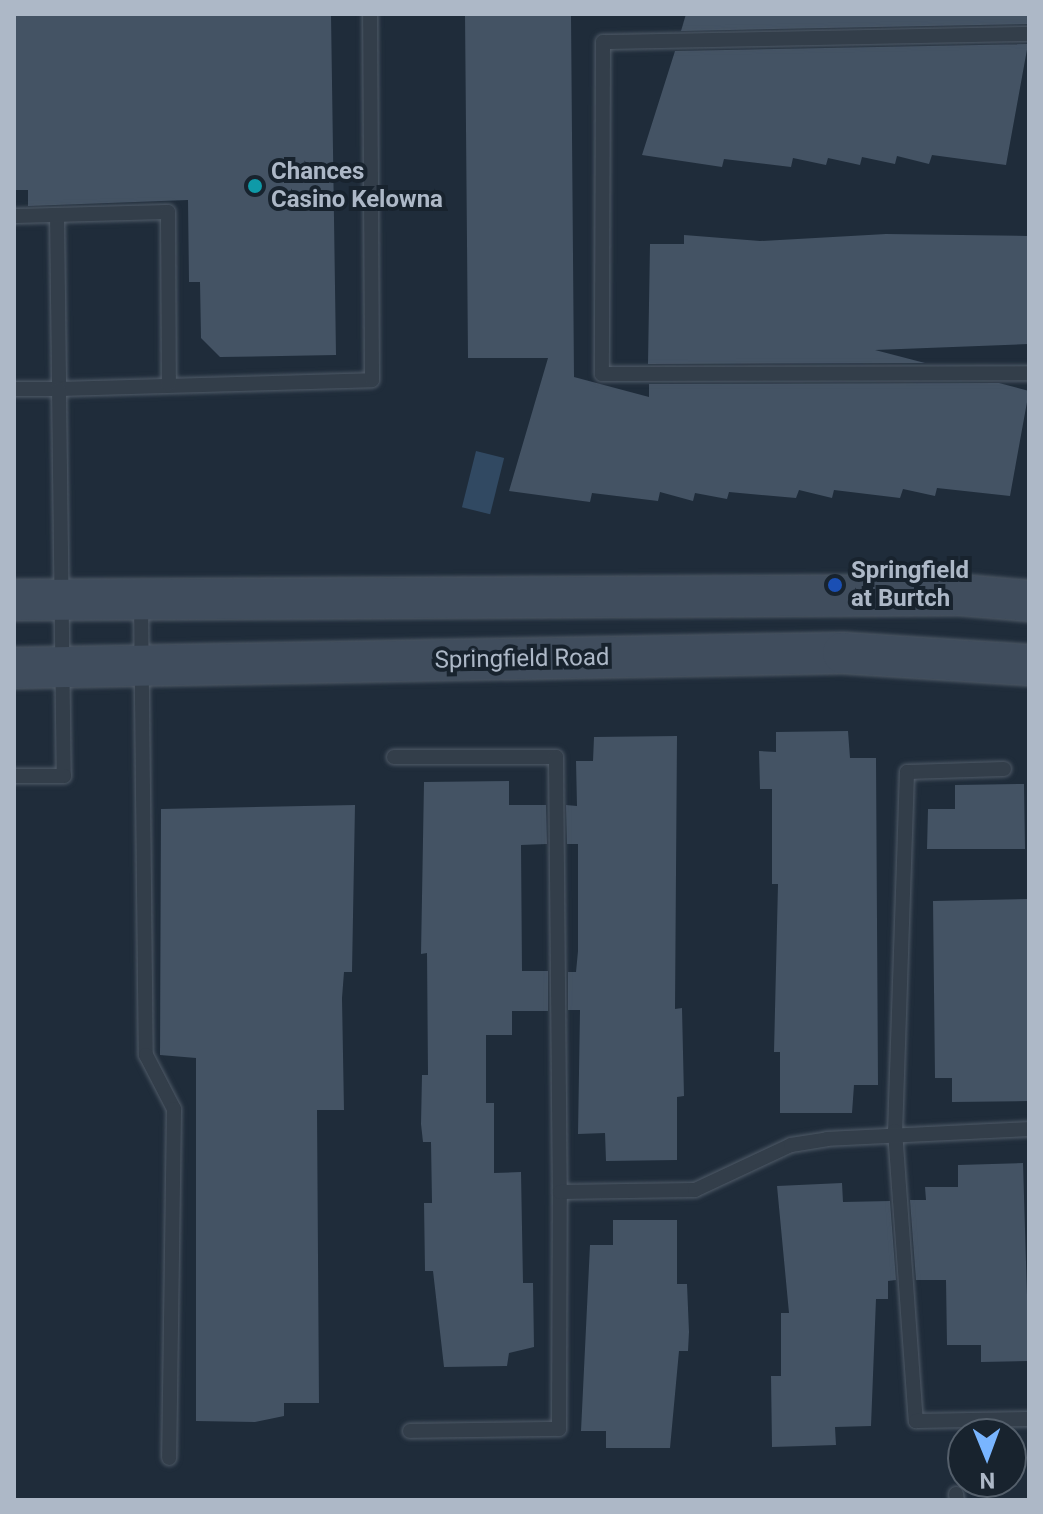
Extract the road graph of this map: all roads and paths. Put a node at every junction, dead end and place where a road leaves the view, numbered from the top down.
1 (370, 14) edge
2 (1029, 34) edge
3 (57, 215) junction
4 (14, 216) edge
5 (1029, 373) edge
6 (169, 384) junction
7 (14, 389) edge
8 (59, 389) junction
9 (141, 599) junction
10 (14, 600) edge
11 (62, 600) junction
12 (1029, 601) edge
13 (1029, 665) edge
14 (61, 667) junction
15 (143, 667) junction
16 (14, 668) edge
17 (394, 757) dead end
18 (1004, 769) dead end
19 (14, 776) edge
20 (1029, 1129) edge
21 (895, 1131) junction
22 (560, 1192) junction
23 (1029, 1419) edge
24 (410, 1431) dead end
25 (169, 1458) dead end

1 - 6 lane
2 - 5 lane
3 - 4 lane
3 - 6 lane
3 - 8 lane
6 - 8 lane
7 - 8 lane
8 - 11 lane
9 - 11 main road
9 - 12 main road
9 - 15 lane
10 - 11 main road
11 - 14 lane
13 - 15 main road, Springfield Road
14 - 15 main road, Springfield Road
14 - 16 main road, Springfield Road
14 - 19 lane
15 - 25 lane
17 - 22 lane
18 - 21 lane
20 - 21 lane
21 - 22 lane
21 - 23 lane
22 - 24 lane

